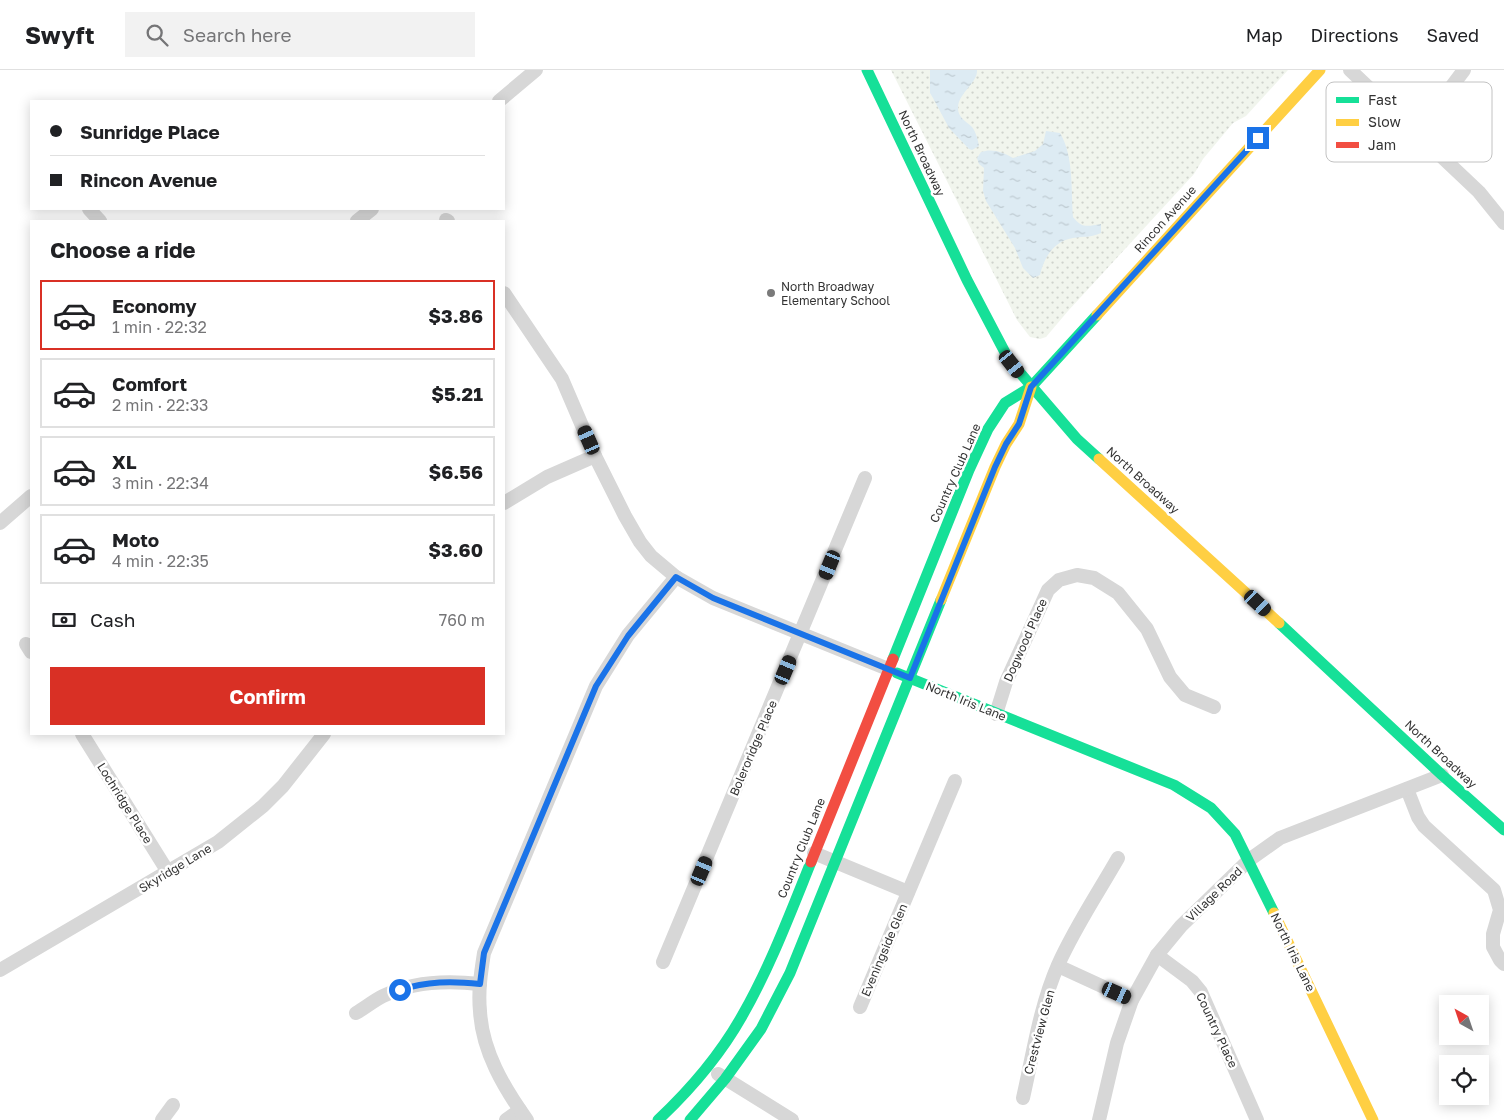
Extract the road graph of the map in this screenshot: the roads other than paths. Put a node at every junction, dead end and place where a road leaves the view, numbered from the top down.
1 (536, 70) edge
2 (867, 70) edge
3 (1320, 70) edge
4 (1350, 70) edge
5 (1464, 70) edge
6 (1363, 82) edge
7 (1455, 82) edge
8 (500, 100) edge
9 (1448, 162) edge
10 (90, 210) edge
11 (371, 210) edge
12 (99, 220) edge
13 (358, 220) edge
14 (1503, 220) edge
15 (505, 294) edge
16 (1031, 387) junction
17 (596, 456) junction
18 (865, 478) dead end
19 (30, 497) edge
20 (505, 502) edge
21 (0, 523) edge
22 (676, 577) junction
23 (801, 634) junction
24 (888, 669) junction
25 (910, 678) junction
26 (1214, 707) dead end
27 (996, 714) junction
28 (83, 735) edge
29 (323, 735) edge
30 (1442, 775) junction
31 (955, 781) dead end
32 (1407, 789) junction
33 (1504, 830) edge
34 (814, 853) junction
35 (1118, 858) dead end
36 (1249, 860) junction
37 (836, 862) junction
38 (168, 872) junction
39 (908, 892) junction
40 (1157, 954) junction
41 (663, 962) dead end
42 (1504, 964) edge
43 (1058, 966) junction
44 (0, 970) edge
45 (480, 984) junction
46 (1132, 1000) junction
47 (860, 1008) dead end
48 (356, 1013) dead end
49 (708, 1066) junction
50 (725, 1079) junction
51 (1023, 1098) dead end
52 (174, 1105) dead end
53 (523, 1115) edge
54 (788, 1119) edge
55 (162, 1120) edge
56 (506, 1120) edge
57 (658, 1120) edge
58 (690, 1120) edge
59 (1099, 1120) edge
60 (1257, 1120) edge
61 (1373, 1120) edge

1 - 8 street
2 - 16 main road, North Broadway
3 - 16 main road, Rincon Avenue
4 - 6 street
5 - 7 street
9 - 14 street
10 - 12 street
11 - 13 street
15 - 17 street, North Iris Lane
16 - 24 main road, Country Club Lane
16 - 25 main road
16 - 30 main road, North Broadway
17 - 20 street
17 - 22 street, North Iris Lane
18 - 23 street, Boleroridge Place
19 - 21 street
22 - 23 street, North Iris Lane
22 - 45 street
23 - 24 street, North Iris Lane
23 - 41 street, Boleroridge Place
24 - 25 main road, North Iris Lane
24 - 34 main road, Country Club Lane
25 - 27 main road, North Iris Lane
25 - 37 main road
26 - 27 street, Dogwood Place
27 - 36 main road, North Iris Lane
28 - 38 street, Lochridge Place
29 - 38 street, Skyridge Lane
30 - 32 street, Village Road
30 - 33 main road, North Broadway
31 - 39 street, Eveningside Glen
32 - 36 street, Village Road
32 - 42 street
34 - 37 street, Eveningside Glen
34 - 49 main road, Country Club Lane
35 - 43 street, Crestview Glen
36 - 40 street, Village Road
36 - 61 main road, North Iris Lane
37 - 39 street, Eveningside Glen
37 - 50 main road
38 - 44 street, Skyridge Lane
39 - 47 street, Eveningside Glen
40 - 46 street, Village Road
40 - 60 street, Country Place
43 - 46 street
43 - 51 street, Crestview Glen
45 - 48 street
45 - 53 street
46 - 59 street, Village Road
49 - 50 street
49 - 57 main road, Country Club Lane
50 - 54 street
50 - 58 main road
52 - 55 street
53 - 56 street

